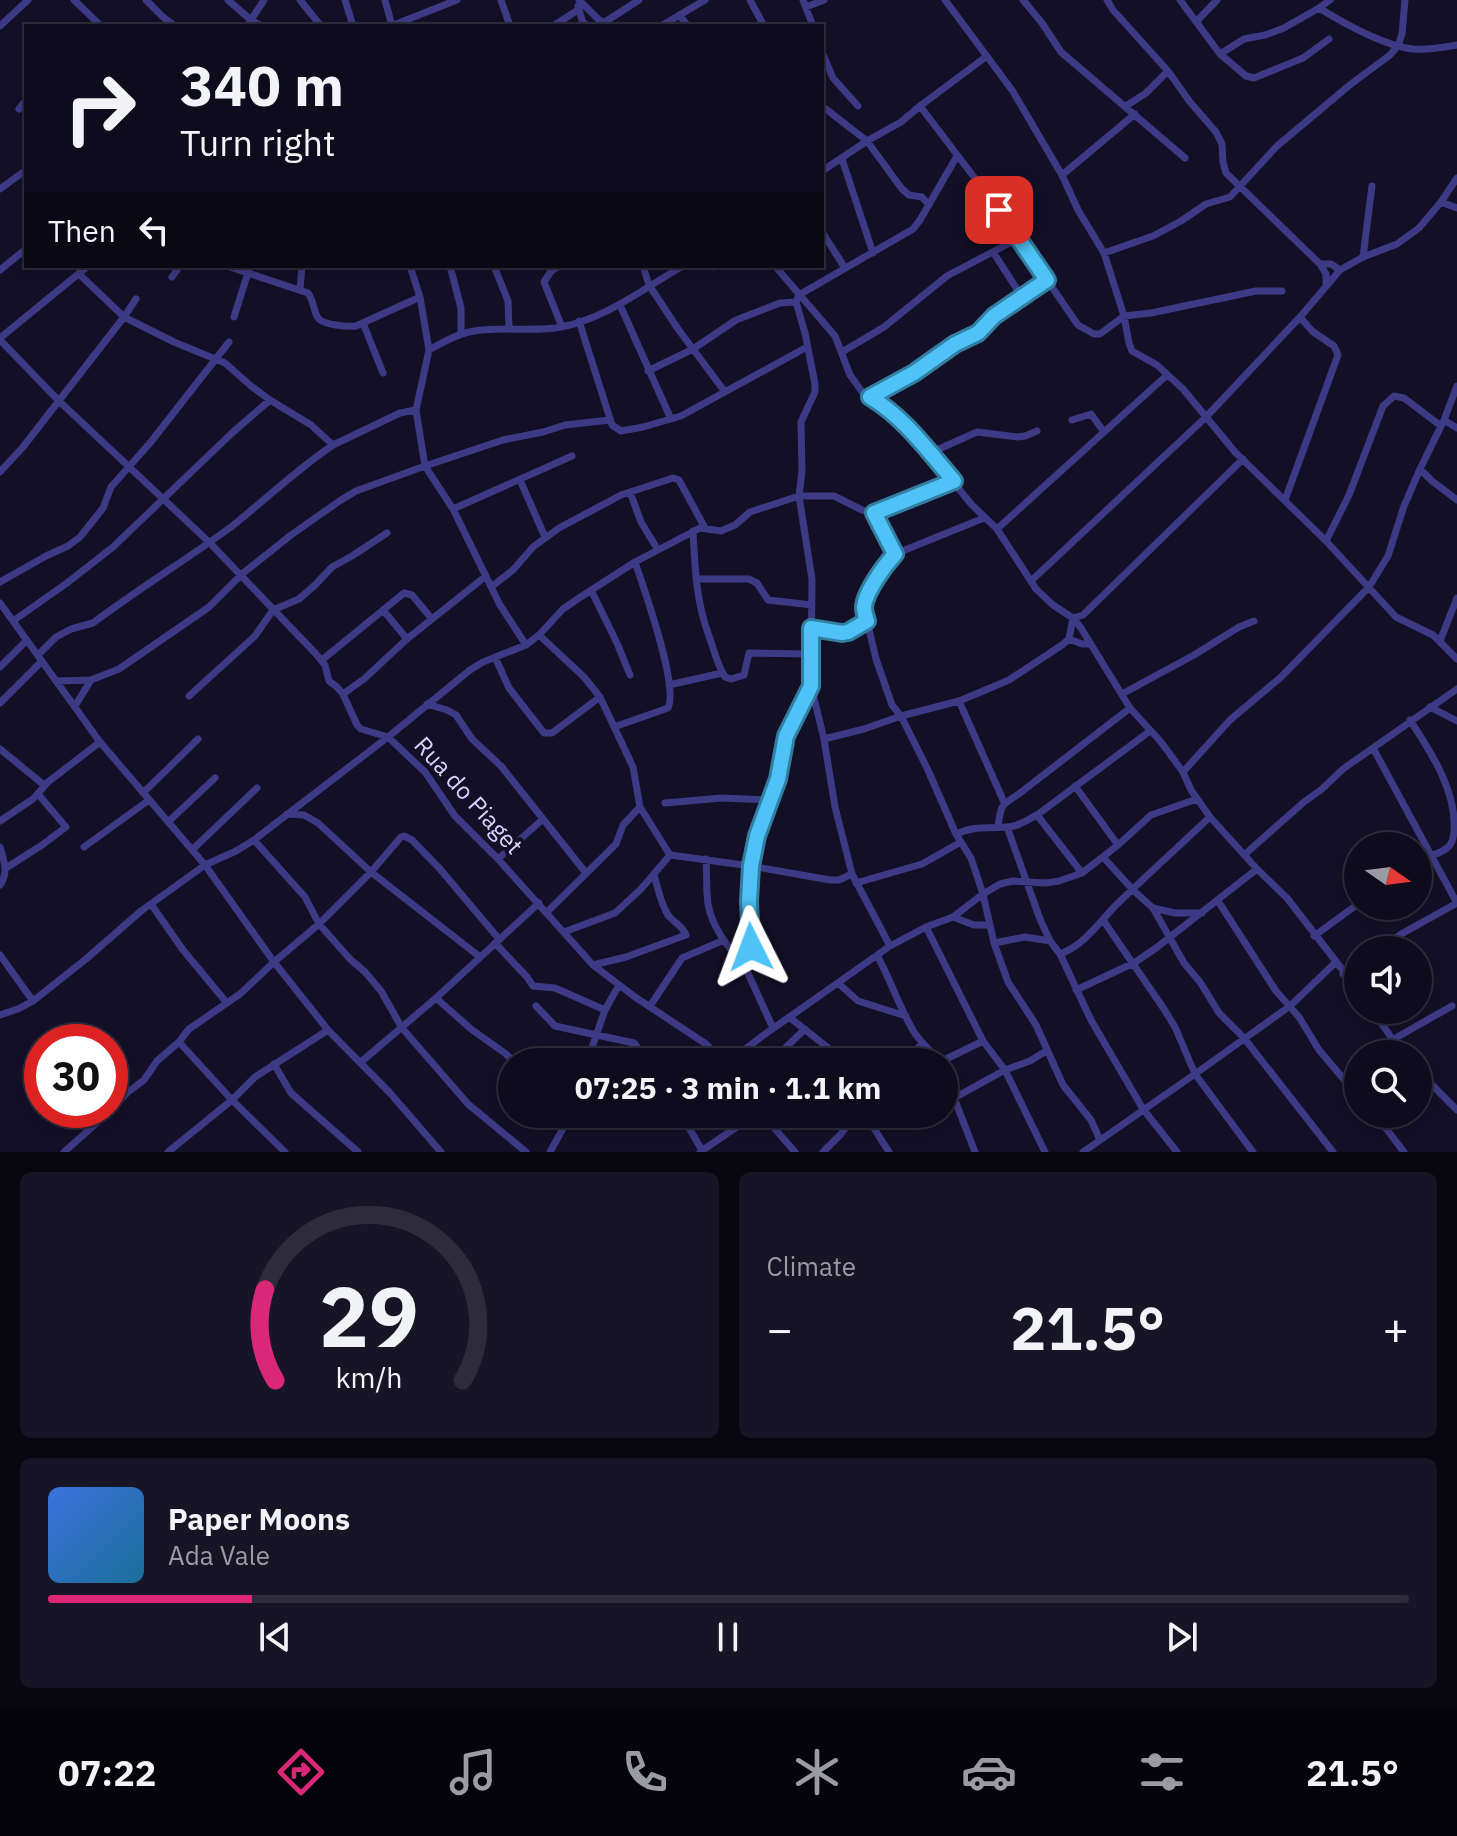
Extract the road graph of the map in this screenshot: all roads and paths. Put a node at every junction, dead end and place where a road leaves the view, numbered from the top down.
1 (28, 0) edge
2 (74, 0) edge
3 (146, 0) edge
4 (228, 0) edge
5 (264, 0) edge
6 (300, 0) edge
7 (345, 0) edge
8 (385, 0) edge
9 (457, 0) edge
10 (501, 0) edge
11 (578, 0) edge
12 (639, 0) edge
13 (705, 0) edge
14 (750, 0) edge
15 (824, 0) edge
16 (945, 0) edge
17 (1023, 0) edge
18 (1107, 0) edge
19 (1180, 0) edge
20 (1217, 0) edge
21 (1330, 0) edge
22 (1405, 0) edge
23 (691, 3) edge
24 (804, 4) edge
25 (1319, 8) junction
26 (578, 10) junction
27 (679, 15) junction
28 (1196, 22) junction
29 (249, 23) edge
30 (96, 24) edge
31 (172, 24) edge
32 (319, 24) edge
33 (352, 24) edge
34 (391, 24) edge
35 (397, 24) edge
36 (509, 24) edge
37 (556, 24) edge
38 (585, 24) edge
39 (664, 24) edge
40 (686, 24) edge
41 (763, 24) edge
42 (812, 24) edge
43 (0, 26) edge
44 (1329, 39) dead end
45 (1457, 45) edge
46 (1398, 46) junction
47 (1220, 54) junction
48 (987, 56) junction
49 (824, 57) edge
50 (1168, 71) junction
51 (24, 103) edge
52 (858, 106) dead end
53 (920, 106) junction
54 (1126, 106) junction
55 (824, 108) edge
56 (19, 109) dead end
57 (1135, 114) junction
58 (867, 141) junction
59 (957, 156) junction
60 (1185, 158) dead end
61 (842, 159) junction
62 (824, 170) edge
63 (24, 171) edge
64 (1062, 175) junction
65 (1457, 178) edge
66 (1372, 186) dead end
67 (1240, 187) junction
68 (0, 189) edge
69 (1441, 202) junction
70 (929, 205) junction
71 (1457, 208) edge
72 (824, 235) edge
73 (1019, 238) junction
74 (24, 251) edge
75 (993, 252) junction
76 (873, 253) junction
77 (1104, 253) junction
78 (0, 255) edge
79 (1363, 257) junction
80 (7, 264) junction
81 (1320, 264) junction
82 (86, 268) edge
83 (179, 268) edge
84 (302, 268) edge
85 (411, 268) edge
86 (451, 268) edge
87 (495, 268) edge
88 (556, 268) edge
89 (644, 268) edge
90 (679, 268) edge
91 (776, 268) edge
92 (845, 268) junction
93 (0, 270) edge
94 (249, 270) edge
95 (1340, 270) junction
96 (79, 274) junction
97 (172, 277) dead end
98 (1047, 280) junction
99 (649, 285) junction
100 (1326, 286) junction
101 (300, 289) junction
102 (1282, 291) dead end
103 (420, 297) junction
104 (1022, 297) junction
105 (798, 298) junction
106 (136, 299) dead end
107 (620, 305) junction
108 (1124, 316) junction
109 (124, 317) junction
110 (234, 317) dead end
111 (1300, 317) junction
112 (579, 321) junction
113 (363, 323) junction
114 (562, 327) junction
115 (509, 328) junction
116 (461, 334) junction
117 (0, 339) edge
118 (229, 342) dead end
119 (807, 347) junction
120 (693, 349) junction
121 (429, 350) junction
122 (842, 352) junction
123 (216, 359) junction
124 (648, 371) junction
125 (383, 373) dead end
126 (1167, 375) junction
127 (1457, 386) edge
128 (725, 392) junction
129 (870, 397) junction
130 (270, 400) junction
131 (59, 401) junction
132 (416, 410) junction
133 (1206, 417) junction
134 (671, 419) junction
135 (610, 420) junction
136 (1072, 420) dead end
137 (1443, 423) junction
138 (1457, 428) edge
139 (1037, 431) dead end
140 (1104, 432) junction
141 (333, 445) junction
142 (930, 453) junction
143 (572, 456) dead end
144 (1243, 459) junction
145 (425, 466) junction
146 (129, 467) junction
147 (1420, 469) junction
148 (0, 472) edge
149 (520, 480) junction
150 (954, 481) junction
151 (630, 492) junction
152 (799, 496) junction
153 (165, 499) junction
154 (1285, 500) junction
155 (1457, 500) edge
156 (453, 509) junction
157 (874, 513) junction
158 (984, 518) junction
159 (539, 523) junction
160 (559, 528) junction
161 (705, 528) junction
162 (997, 529) junction
163 (693, 531) junction
164 (387, 533) dead end
165 (545, 537) junction
166 (1326, 541) junction
167 (209, 542) junction
168 (658, 550) junction
169 (895, 554) junction
170 (635, 562) junction
171 (242, 574) junction
172 (486, 576) junction
173 (696, 579) junction
174 (1031, 581) junction
175 (0, 582) edge
176 (491, 587) junction
177 (1369, 587) junction
178 (591, 590) junction
179 (1457, 598) edge
180 (0, 603) edge
181 (812, 605) junction
182 (273, 610) junction
183 (383, 610) junction
184 (1083, 615) junction
185 (1073, 618) junction
186 (432, 619) junction
187 (13, 621) junction
188 (867, 621) junction
189 (1254, 621) dead end
190 (811, 628) junction
191 (1081, 628) junction
192 (539, 635) junction
193 (407, 639) junction
194 (1069, 639) junction
195 (27, 640) junction
196 (1440, 641) junction
197 (1091, 644) junction
198 (526, 645) junction
199 (810, 654) junction
200 (495, 657) junction
201 (40, 658) junction
202 (1457, 659) edge
203 (322, 660) junction
204 (0, 667) edge
205 (722, 673) junction
206 (630, 675) dead end
207 (91, 680) junction
208 (56, 681) junction
209 (669, 685) junction
210 (811, 686) junction
211 (1457, 689) edge
212 (343, 694) junction
213 (1122, 694) junction
214 (189, 696) dead end
215 (600, 697) junction
216 (959, 701) junction
217 (0, 703) edge
218 (427, 704) junction
219 (75, 706) junction
220 (1430, 707) junction
221 (1130, 708) junction
222 (901, 716) junction
223 (1410, 720) junction
224 (1457, 721) edge
225 (614, 727) junction
226 (1150, 731) junction
227 (388, 737) junction
228 (198, 739) dead end
229 (824, 739) junction
230 (100, 742) junction
231 (1373, 748) junction
232 (0, 750) edge
233 (1183, 772) junction
234 (215, 778) dead end
235 (44, 785) junction
236 (1075, 786) junction
237 (257, 788) dead end
238 (38, 794) junction
239 (146, 796) junction
240 (1197, 799) junction
241 (770, 800) junction
242 (1004, 802) junction
243 (665, 803) dead end
244 (640, 807) junction
245 (287, 814) junction
246 (1037, 815) junction
247 (1210, 817) junction
248 (543, 819) junction
249 (0, 821) edge
250 (168, 822) junction
251 (998, 827) junction
252 (1007, 827) junction
253 (1419, 832) edge
254 (956, 834) junction
255 (254, 840) junction
256 (961, 842) junction
257 (1118, 845) junction
258 (0, 847) edge
259 (84, 847) dead end
260 (192, 850) junction
261 (670, 855) junction
262 (1244, 855) junction
263 (1432, 855) edge
264 (1103, 857) junction
265 (1432, 857) edge
266 (498, 859) junction
267 (706, 859) junction
268 (205, 865) junction
269 (751, 866) junction
270 (6, 868) junction
271 (1257, 869) junction
272 (371, 872) junction
273 (586, 873) junction
274 (1082, 873) junction
275 (852, 874) junction
276 (654, 875) junction
277 (1026, 881) junction
278 (856, 883) junction
279 (0, 885) edge
280 (1133, 890) junction
281 (983, 894) junction
282 (1218, 901) junction
283 (539, 903) junction
284 (1457, 903) edge
285 (151, 904) junction
286 (1153, 908) junction
287 (547, 912) junction
288 (1202, 913) junction
289 (1344, 914) edge
290 (953, 917) junction
291 (1103, 920) junction
292 (319, 924) junction
293 (990, 925) junction
294 (926, 927) junction
295 (564, 932) junction
296 (1314, 936) junction
297 (1399, 936) edge
298 (1170, 938) junction
299 (724, 940) junction
300 (497, 941) junction
301 (1050, 941) junction
302 (994, 943) junction
303 (890, 946) junction
304 (1060, 954) junction
305 (0, 955) edge
306 (480, 957) junction
307 (878, 957) junction
308 (274, 962) junction
309 (1134, 963) junction
310 (1335, 963) junction
311 (593, 965) junction
312 (746, 969) junction
313 (1343, 974) edge
314 (838, 983) junction
315 (619, 985) junction
316 (1076, 990) junction
317 (436, 998) junction
318 (33, 1001) junction
319 (227, 1003) junction
320 (536, 1006) dead end
321 (650, 1006) junction
322 (1290, 1006) junction
323 (1452, 1006) dead end
324 (605, 1010) junction
325 (0, 1015) edge
326 (906, 1016) junction
327 (789, 1017) junction
328 (1381, 1024) edge
329 (402, 1028) junction
330 (773, 1028) junction
331 (805, 1029) junction
332 (328, 1030) junction
333 (596, 1034) junction
334 (1244, 1038) junction
335 (1392, 1040) joint
336 (983, 1041) junction
337 (179, 1042) junction
338 (923, 1044) junction
339 (592, 1048) edge
340 (637, 1048) edge
341 (711, 1048) edge
342 (746, 1048) edge
343 (785, 1048) edge
344 (829, 1048) edge
345 (918, 1048) edge
346 (927, 1048) edge
347 (498, 1049) edge
348 (1046, 1051) junction
349 (958, 1053) edge
350 (361, 1062) junction
351 (274, 1064) junction
352 (1005, 1070) junction
353 (1195, 1074) junction
354 (1344, 1079) edge
355 (1432, 1085) edge
356 (958, 1096) edge
357 (232, 1100) junction
358 (958, 1108) edge
359 (1143, 1109) junction
360 (1457, 1110) edge
361 (562, 1128) edge
362 (688, 1128) edge
363 (736, 1128) edge
364 (774, 1128) edge
365 (846, 1128) edge
366 (874, 1128) edge
367 (1386, 1128) edge
368 (1098, 1141) junction
369 (64, 1152) edge
370 (168, 1152) edge
371 (285, 1152) edge
372 (358, 1152) edge
373 (441, 1152) edge
374 (526, 1152) edge
375 (550, 1152) edge
376 (701, 1152) edge
377 (795, 1152) edge
378 (823, 1152) edge
379 (889, 1152) edge
380 (975, 1152) edge
381 (1045, 1152) edge
382 (1083, 1152) edge
383 (1104, 1152) edge
384 (1177, 1152) edge
385 (1253, 1152) edge
386 (1333, 1152) edge
387 (1404, 1152) edge

1 - 43 street
2 - 30 street
3 - 31 street
4 - 29 street
5 - 29 street
6 - 32 street
7 - 33 street
8 - 34 street
9 - 35 street
10 - 36 street
11 - 12 street
11 - 26 street
13 - 23 street
14 - 41 street
15 - 24 street
16 - 48 street
17 - 54 street
18 - 50 street
19 - 28 street
20 - 28 street
21 - 25 street
22 - 46 street
23 - 27 street
24 - 42 street
25 - 46 street
25 - 47 street
26 - 37 street
26 - 38 street
27 - 39 street
27 - 40 street
28 - 47 street
44 - 47 street
45 - 46 street
46 - 67 street
48 - 53 street
48 - 64 street
49 - 52 street
50 - 54 street
50 - 67 street
51 - 56 street
53 - 58 street
53 - 59 street
54 - 57 street
55 - 58 street
57 - 60 street
57 - 64 street
58 - 61 street
58 - 70 street
59 - 70 street
59 - 73 street
61 - 62 street
61 - 76 street
63 - 68 street
64 - 77 street
65 - 69 street
66 - 79 street
67 - 77 street
67 - 81 street
69 - 71 street
69 - 79 street
70 - 76 street
72 - 92 street
73 - 75 street
73 - 98 street
74 - 80 street
75 - 104 street
75 - 122 street
76 - 92 street
77 - 108 street
78 - 80 street
79 - 95 street
80 - 93 street
81 - 95 street
81 - 100 street
82 - 96 street
83 - 97 street
84 - 101 street
85 - 103 street
86 - 116 street
87 - 115 street
88 - 114 street
89 - 99 street
90 - 99 street
91 - 105 street
92 - 105 street
94 - 101 street
94 - 110 street
95 - 100 street
96 - 109 street
96 - 117 street
98 - 104 street
98 - 108 street
99 - 107 street
99 - 120 street
100 - 111 street
101 - 113 street
102 - 108 street
103 - 113 street
103 - 121 street
104 - 129 street
105 - 119 street
105 - 120 street
105 - 122 street
106 - 109 street
107 - 112 street
107 - 124 street
108 - 126 street
109 - 123 street
109 - 131 street
111 - 133 street
111 - 154 street
112 - 114 street
112 - 135 street
113 - 125 street
114 - 115 street
115 - 116 street
116 - 121 street
117 - 131 street, Rua do Piaget
118 - 123 street
119 - 128 street
119 - 152 street
120 - 124 street
120 - 128 street
121 - 132 street
122 - 129 street
123 - 130 street
123 - 146 street
124 - 134 street
126 - 133 street
126 - 140 street
127 - 137 street
128 - 134 street
129 - 142 street
130 - 141 street
130 - 153 street
131 - 146 street, Rua do Piaget
131 - 148 street
132 - 141 street
132 - 145 street
133 - 144 street
133 - 174 street
134 - 135 street
135 - 145 street
136 - 140 street
137 - 138 street
137 - 147 street
137 - 166 street
139 - 142 street
140 - 162 street
141 - 167 street
142 - 150 street
143 - 149 street
144 - 154 street
144 - 184 street
145 - 156 street
145 - 171 street
146 - 153 street, Rua do Piaget
146 - 175 street
147 - 155 street
147 - 177 street
149 - 156 street
149 - 159 street
150 - 157 street
150 - 158 street
151 - 160 street
151 - 161 street
151 - 168 street
152 - 157 street
152 - 161 street
152 - 181 street
153 - 167 street, Rua do Piaget
153 - 187 street
154 - 166 street
156 - 172 street
157 - 169 street
158 - 162 street
158 - 169 street
159 - 160 street
159 - 165 street
160 - 165 street
161 - 163 street
162 - 174 street
163 - 168 street
163 - 173 street
164 - 182 street
165 - 176 street
166 - 177 street
167 - 171 street, Rua do Piaget
167 - 201 street
168 - 170 street
169 - 188 street
170 - 178 street
170 - 209 street
171 - 182 street, Rua do Piaget
171 - 207 street
172 - 176 street
172 - 186 street
173 - 181 street
173 - 205 street
174 - 185 street
176 - 198 street
177 - 196 street
177 - 233 street
178 - 192 street
178 - 206 street
179 - 196 street
180 - 187 street
181 - 190 street
182 - 203 street, Rua do Piaget
182 - 214 street
183 - 186 street
183 - 193 street
183 - 203 street
184 - 185 street
184 - 191 street
185 - 191 street
185 - 194 street
186 - 193 street
187 - 195 street
188 - 190 street
188 - 222 street
189 - 213 street
190 - 199 street
191 - 197 street
192 - 198 street
192 - 215 street
193 - 212 street
194 - 197 street
194 - 216 street
195 - 201 street
195 - 204 street
196 - 202 street
197 - 213 street
198 - 200 street
199 - 205 street
199 - 210 street
200 - 215 street
200 - 218 street
201 - 208 street
201 - 217 street
203 - 212 street, Rua do Piaget
205 - 209 street
207 - 208 street
207 - 219 street
208 - 219 street
209 - 225 street
210 - 229 street
210 - 241 street
211 - 220 street
212 - 227 street, Rua do Piaget
213 - 221 street
215 - 225 street
216 - 222 street
216 - 242 street
218 - 227 street
218 - 248 street
219 - 230 street
220 - 223 street
220 - 224 street
221 - 226 street
221 - 242 street
222 - 229 street
222 - 254 street
223 - 231 street
223 - 263 street
225 - 244 street
226 - 233 street
226 - 236 street
227 - 245 street
227 - 266 street, Rua do Piaget
228 - 239 street
229 - 275 street
230 - 235 street
230 - 239 street
231 - 253 street
231 - 262 street
232 - 235 street
233 - 240 street
234 - 250 street
235 - 238 street
236 - 246 street
236 - 257 street
237 - 260 street
238 - 249 street
238 - 270 street
239 - 250 street
239 - 259 street
240 - 247 street
240 - 257 street
241 - 243 street
241 - 269 street
242 - 251 street
244 - 261 street
244 - 273 street
245 - 255 street
245 - 272 street
246 - 252 street
246 - 274 street
247 - 262 street
247 - 280 street
248 - 266 street
248 - 273 street
250 - 260 street
251 - 252 street
251 - 254 street
252 - 277 street
254 - 256 street
255 - 268 street
255 - 292 street
256 - 278 street
256 - 281 street
257 - 264 street
258 - 270 street
260 - 268 street
261 - 267 street
261 - 276 street
262 - 271 street
264 - 274 street
264 - 280 street
265 - 284 street
266 - 283 street, Rua do Piaget
267 - 269 street
267 - 299 street
268 - 285 street
268 - 308 street
269 - 275 street
269 - 312 street
270 - 279 street
271 - 282 street
271 - 296 street
272 - 292 street
272 - 300 street
272 - 306 street
273 - 287 street
274 - 277 street
275 - 278 street
276 - 295 street
276 - 311 street
277 - 281 street
277 - 301 street
278 - 303 street
280 - 286 street
280 - 291 street
281 - 290 street
281 - 293 street
282 - 288 street
282 - 322 street
283 - 287 street, Rua do Piaget
283 - 300 street
284 - 297 street
285 - 318 street
285 - 319 street
286 - 288 street
286 - 298 street
287 - 295 street, Rua do Piaget
288 - 298 street
289 - 296 street
290 - 293 street
290 - 294 street
291 - 304 street
291 - 309 street
292 - 308 street
292 - 329 street
293 - 302 street
294 - 303 street
294 - 336 street
295 - 311 street, Rua do Piaget
296 - 310 street
298 - 309 street
298 - 334 street
299 - 312 street
299 - 321 street
300 - 306 street
300 - 324 street
301 - 302 street
301 - 304 street
302 - 348 street
303 - 307 street
304 - 316 street
305 - 318 street
306 - 317 street
307 - 314 street
307 - 326 street
308 - 319 street
308 - 332 street
309 - 316 street
309 - 353 street
310 - 313 street
310 - 322 street
311 - 315 street, Rua do Piaget
312 - 330 street
314 - 326 street
314 - 327 street
315 - 321 street, Rua do Piaget
315 - 324 street
316 - 359 street
317 - 329 street
317 - 347 street
318 - 325 street
319 - 337 street
320 - 333 street
321 - 341 street, Rua do Piaget
322 - 334 street
322 - 354 street
323 - 335 street
324 - 333 street
326 - 338 street
327 - 330 street
327 - 331 street
328 - 335 street
329 - 350 street
329 - 374 street
330 - 342 street
331 - 343 street
331 - 344 street
332 - 350 street
332 - 351 street
333 - 339 street
333 - 340 street
334 - 353 street
334 - 386 street
336 - 349 street
336 - 352 street
337 - 357 street
337 - 369 street
338 - 345 street
338 - 346 street
348 - 352 street
348 - 368 street
350 - 373 street
351 - 357 street
351 - 372 street
352 - 356 street
352 - 381 street
353 - 359 street
353 - 385 street
355 - 360 street
357 - 370 street
357 - 371 street
358 - 380 street
359 - 368 street
359 - 384 street
361 - 375 street
362 - 376 street
363 - 376 street
364 - 377 street
365 - 378 street
366 - 379 street
367 - 387 street
368 - 382 street
368 - 383 street

